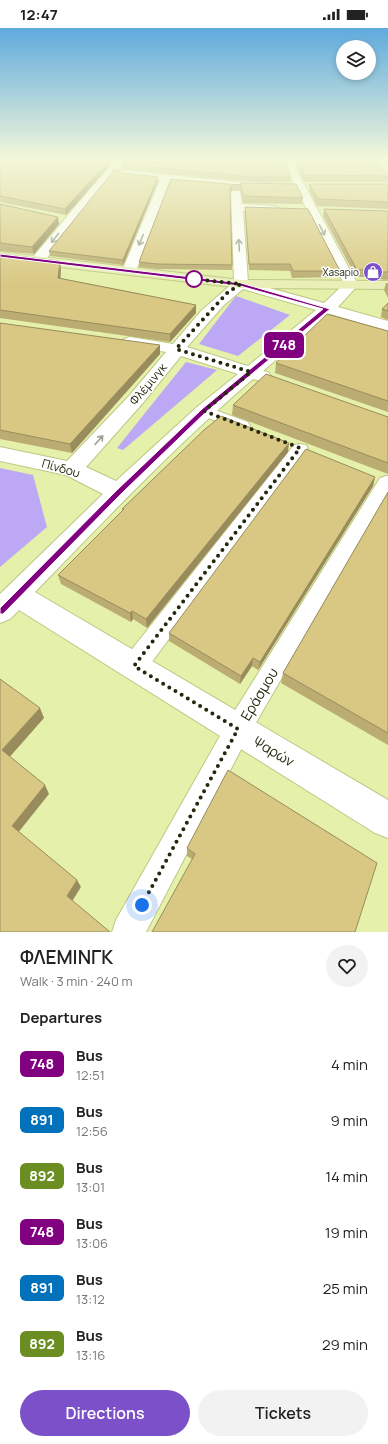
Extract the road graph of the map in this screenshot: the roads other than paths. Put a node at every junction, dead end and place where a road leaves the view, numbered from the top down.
1 (86, 200) edge
2 (157, 200) edge
3 (237, 200) edge
4 (307, 200) edge
5 (237, 207) junction
6 (282, 209) edge
7 (297, 210) edge
8 (312, 210) junction
9 (327, 211) edge
10 (54, 218) edge
11 (69, 221) junction
12 (0, 256) edge
13 (38, 260) junction
14 (129, 271) junction
15 (241, 284) junction
16 (351, 285) junction
17 (388, 285) edge
18 (327, 309) junction
19 (388, 326) edge
20 (115, 340) edge
21 (176, 349) junction
22 (251, 372) junction
23 (280, 383) edge
24 (204, 411) junction
25 (256, 431) edge
26 (300, 448) dead end
27 (0, 454) edge
28 (72, 469) junction
29 (382, 481) edge
30 (119, 492) junction
31 (8, 603) edge
32 (134, 666) junction
33 (238, 729) junction
34 (388, 820) edge
35 (128, 932) edge

1 - 11 street
2 -> 14 street
3 - 5 street
4 - 8 street
5 - 6 street
15 -> 5 street
7 - 8 street
8 - 9 street
8 -> 16 street
10 - 11 street
11 -> 13 street
12 - 13 street
13 - 14 street
14 - 15 street
15 - 16 street
15 - 18 street
15 - 21 street, Φλέμινγκ
16 - 17 street
16 - 18 street
18 - 19 street
18 - 22 street
20 - 21 street
21 - 22 street
28 -> 21 street, Φλέμινγκ
22 - 23 street
22 - 24 street
24 - 25 lane
24 - 30 street
26 - 32 lane
27 - 28 street, Πίνδου
28 - 30 street, Πίνδου
29 - 33 lane, Εράσμου
30 - 31 street
31 - 32 street, Ψαρών
32 - 33 street, Ψαρών
33 - 34 street, Ψαρών
33 - 35 lane, Εράσμου

